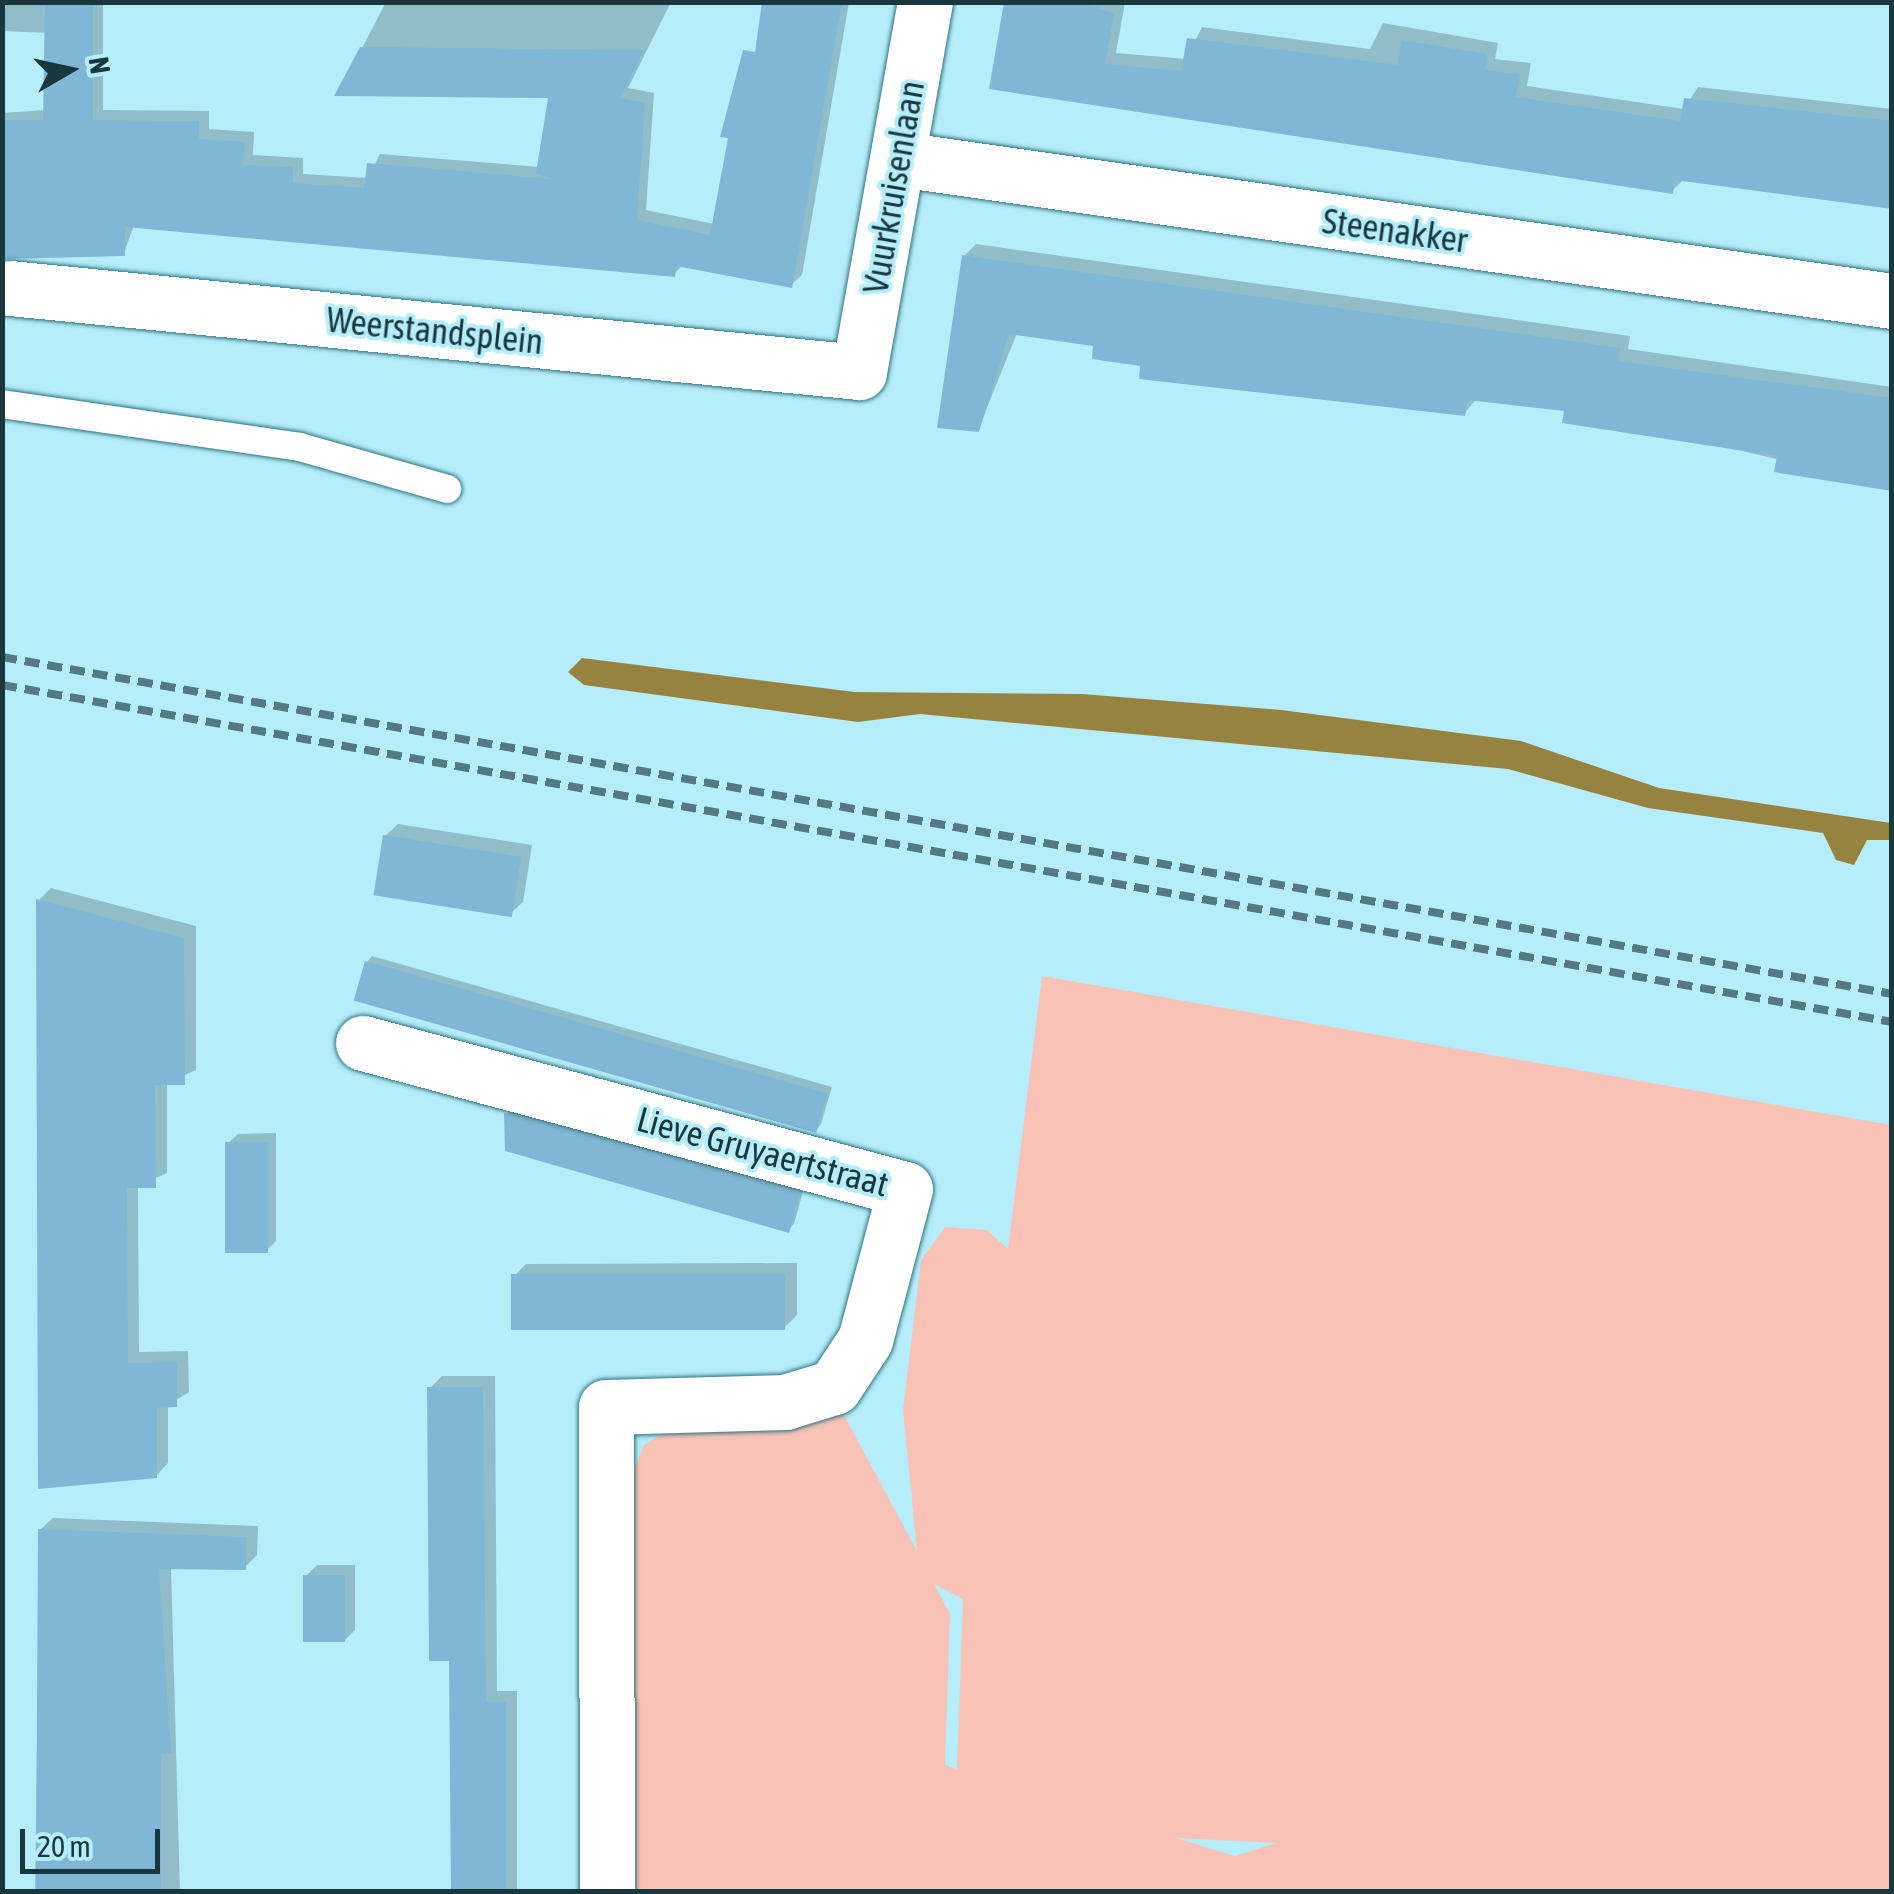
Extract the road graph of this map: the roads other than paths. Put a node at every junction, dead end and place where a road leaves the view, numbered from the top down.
1 (925, 2) edge
2 (899, 159) junction
3 (10, 288) dead end
4 (1892, 301) edge
5 (860, 372) joint
6 (2, 404) edge
7 (448, 489) dead end
8 (364, 1043) dead end
9 (607, 1892) edge

1 - 2 street, Vuurkruisenlaan
2 - 4 street, Steenakker
2 - 5 street, Vuurkruisenlaan
3 - 5 street, Weerstandsplein
6 - 7 lane
8 - 9 street, Lieve Gruyaertstraat

